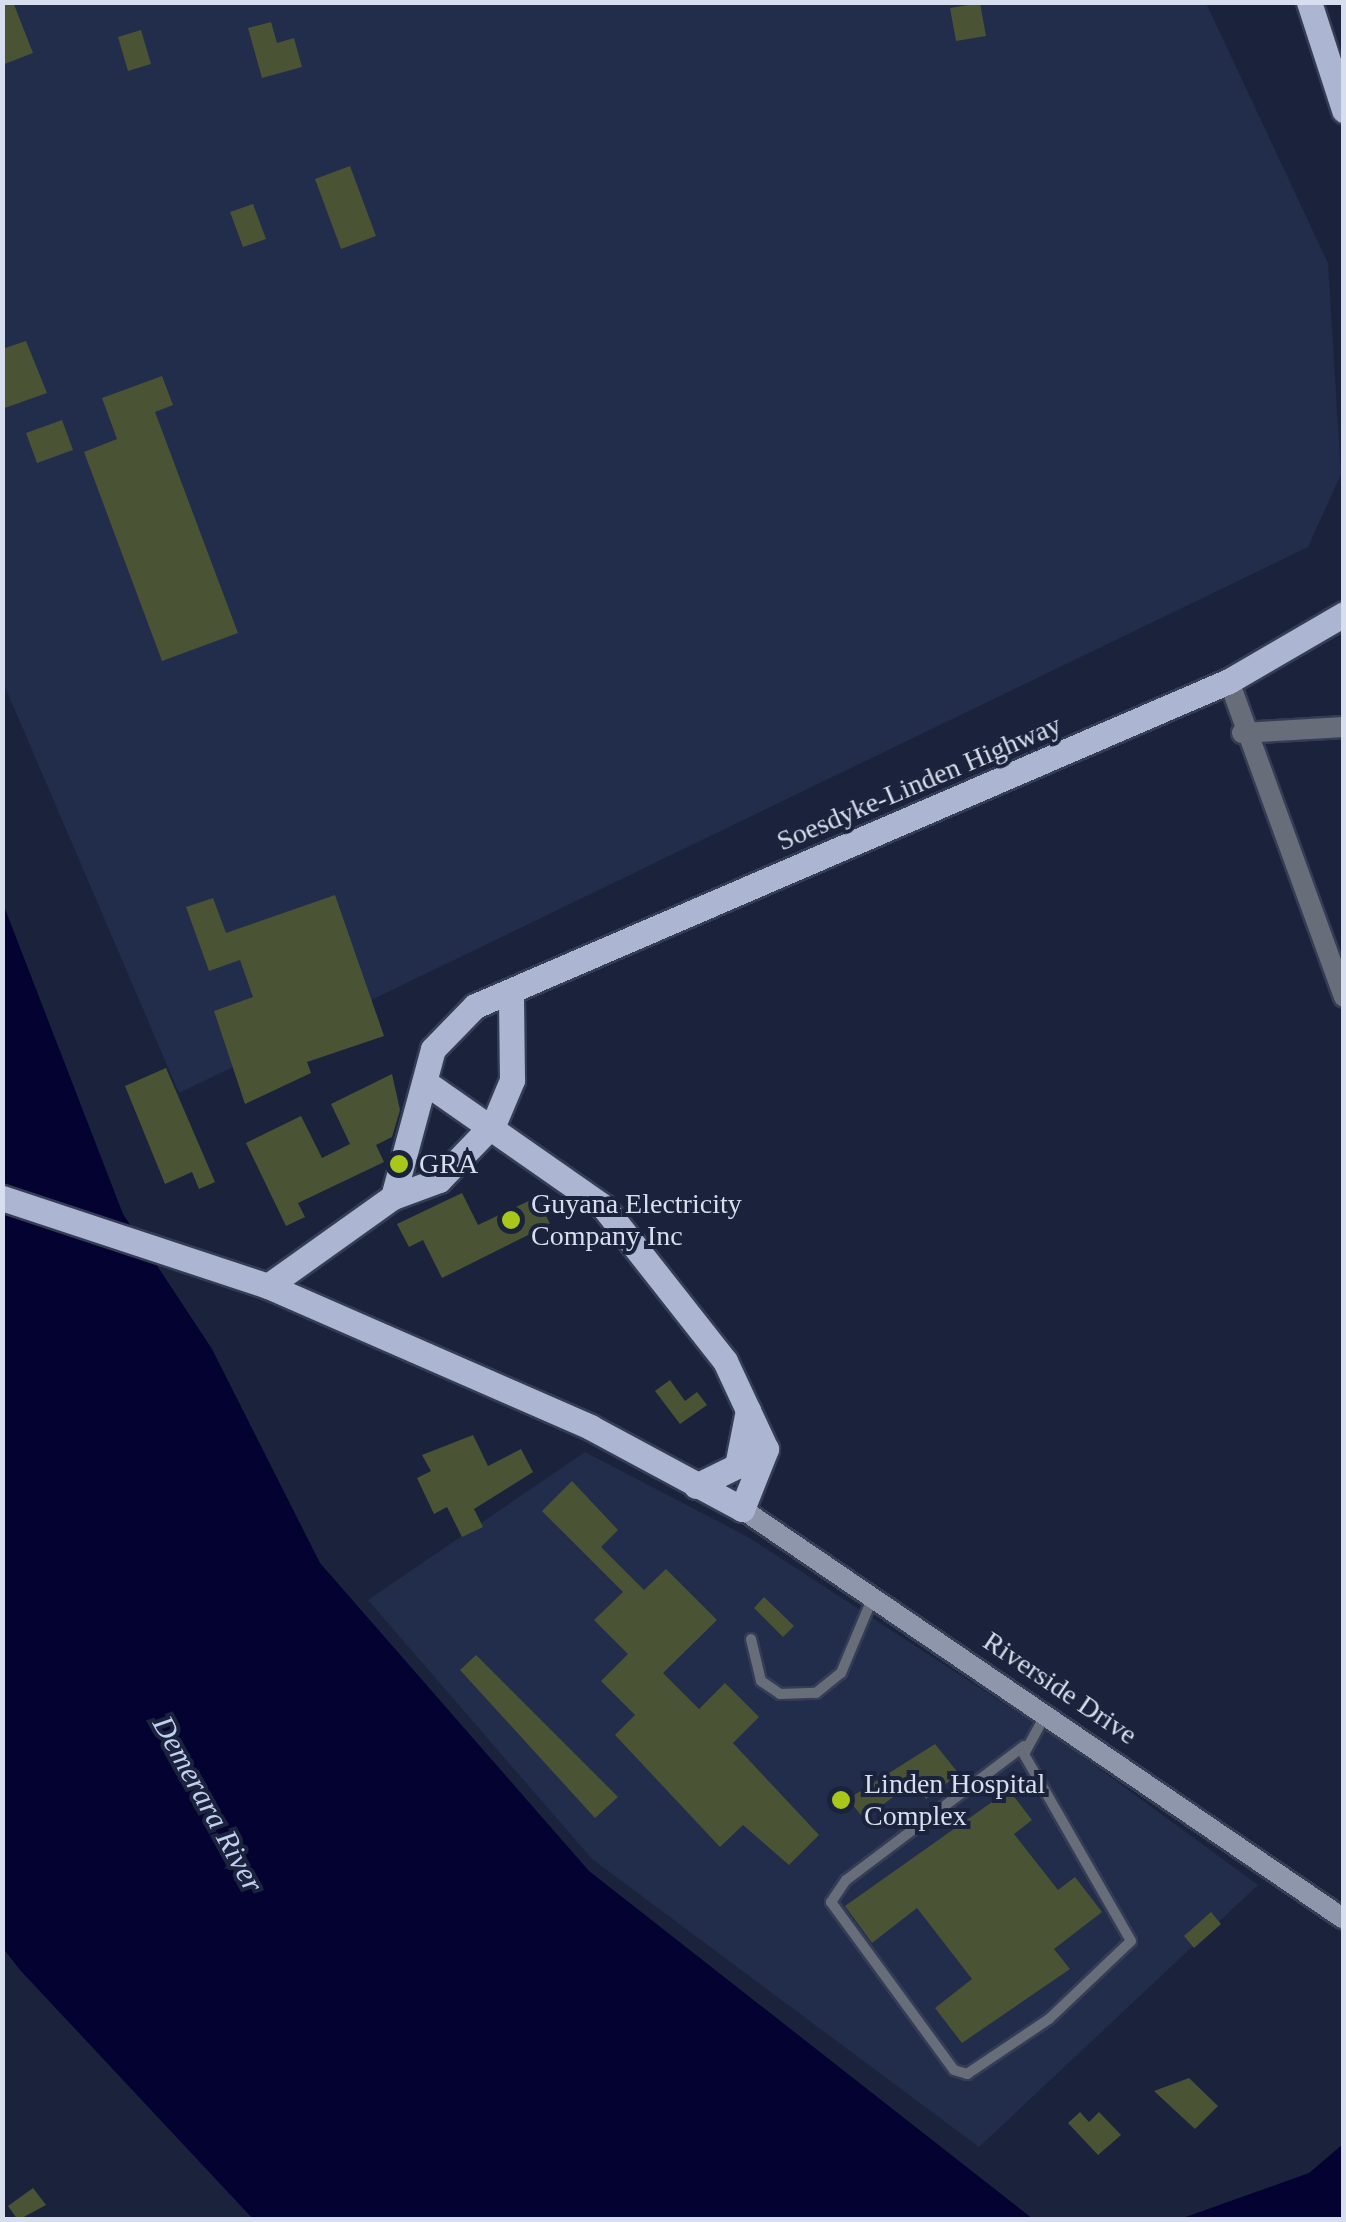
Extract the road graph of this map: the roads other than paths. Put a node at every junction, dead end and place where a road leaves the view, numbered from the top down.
1 (1309, 2) edge
2 (1344, 110) edge
3 (1344, 614) edge
4 (1229, 681) junction
5 (1344, 728) edge
6 (1242, 733) junction
7 (511, 993) junction
8 (1344, 997) edge
9 (428, 1085) junction
10 (494, 1124) junction
11 (393, 1197) junction
12 (2, 1198) edge
13 (268, 1286) junction
14 (748, 1404) junction
15 (696, 1486) junction
16 (742, 1509) junction
17 (874, 1596) junction
18 (751, 1639) dead end
19 (1048, 1712) junction
20 (1024, 1746) junction
21 (1344, 1918) edge

1 - 2 main road
3 - 4 main road, Soesdyke-Linden Highway
4 - 6 street
4 - 7 main road, Soesdyke-Linden Highway
5 - 6 street
6 - 8 street
7 - 9 main road, Soesdyke-Linden Highway
7 - 10 main road
9 - 10 main road
9 - 11 main road, Soesdyke-Linden Highway
10 - 11 main road
10 - 14 main road
11 - 13 main road
12 - 13 main road
13 - 15 main road
14 - 15 main road
14 - 16 main road
15 - 16 main road
16 - 17 street, Riverside Drive
17 - 18 lane
17 - 19 street, Riverside Drive
19 - 20 lane
19 - 21 street, Riverside Drive
20 - 20 lane

